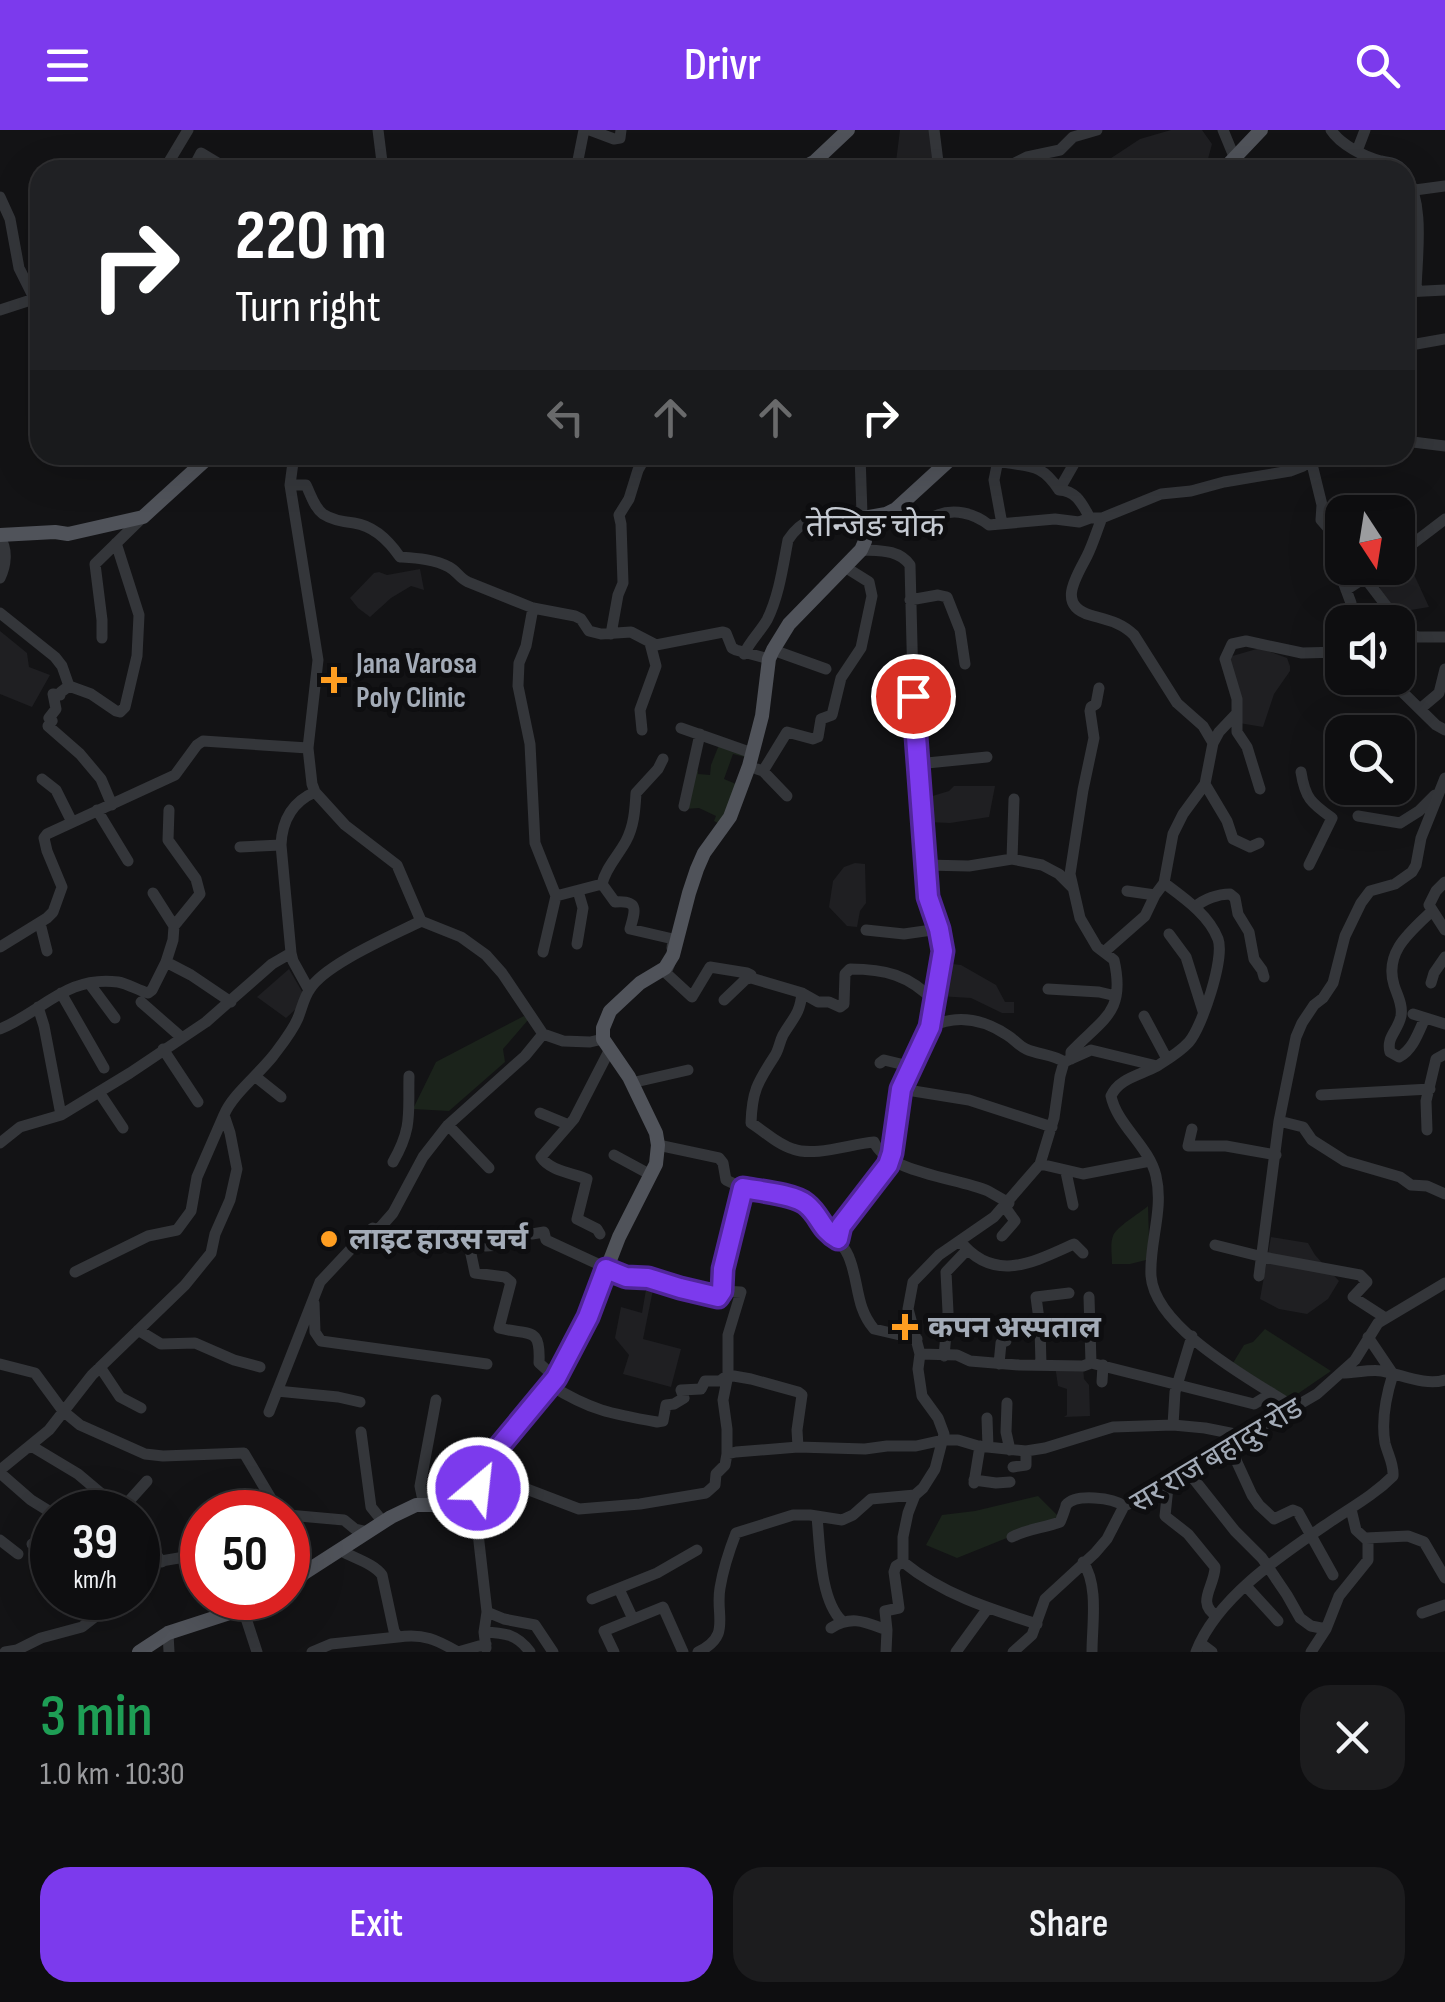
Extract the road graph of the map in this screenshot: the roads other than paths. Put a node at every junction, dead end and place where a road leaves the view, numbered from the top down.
1 (188, 130) edge
2 (378, 130) edge
3 (587, 130) edge
4 (620, 130) edge
5 (848, 130) edge
6 (934, 130) edge
7 (1097, 130) edge
8 (1223, 130) edge
9 (1261, 130) edge
10 (1331, 130) edge
11 (1365, 130) edge
12 (1357, 150) junction
13 (170, 160) edge
14 (382, 160) edge
15 (579, 160) edge
16 (815, 160) edge
17 (938, 160) edge
18 (1020, 160) edge
19 (1228, 160) edge
20 (1233, 160) edge
21 (1378, 160) edge
22 (1445, 186) edge
23 (1415, 191) edge
24 (0, 197) edge
25 (1415, 221) edge
26 (1415, 261) edge
27 (30, 286) edge
28 (1445, 290) edge
29 (1415, 291) edge
30 (30, 300) edge
31 (0, 310) edge
32 (1445, 339) edge
33 (1415, 344) edge
34 (1415, 442) edge
35 (1445, 446) edge
36 (200, 465) edge
37 (293, 465) edge
38 (643, 465) edge
39 (860, 465) edge
40 (936, 465) edge
41 (997, 465) edge
42 (1024, 465) edge
43 (1074, 465) edge
44 (1298, 465) edge
45 (1313, 465) edge
46 (290, 485) junction
47 (1060, 490) junction
48 (884, 514) junction
49 (862, 515) junction
50 (144, 517) junction
51 (1096, 518) junction
52 (1445, 520) edge
53 (1002, 524) junction
54 (0, 536) edge
55 (116, 542) junction
56 (1415, 542) edge
57 (863, 543) junction
58 (845, 567) junction
59 (0, 578) edge
60 (1354, 585) edge
61 (1370, 585) edge
62 (1346, 590) junction
63 (910, 600) junction
64 (1351, 605) edge
65 (533, 608) junction
66 (0, 613) edge
67 (611, 634) junction
68 (1445, 637) edge
69 (102, 638) dead end
70 (650, 642) junction
71 (1325, 652) edge
72 (744, 654) junction
73 (771, 655) junction
74 (965, 664) dead end
75 (826, 669) dead end
76 (1445, 669) edge
77 (70, 686) junction
78 (1099, 688) dead end
79 (1406, 695) edge
80 (1420, 709) junction
81 (1237, 713) junction
82 (681, 728) dead end
83 (642, 730) dead end
84 (1445, 730) edge
85 (700, 734) junction
86 (1213, 743) junction
87 (308, 748) junction
88 (986, 757) dead end
89 (663, 759) dead end
90 (755, 763) junction
91 (917, 764) junction
92 (1302, 772) dead end
93 (1445, 778) edge
94 (42, 779) dead end
95 (1205, 784) junction
96 (1260, 789) dead end
97 (315, 792) junction
98 (1438, 792) junction
99 (787, 796) dead end
100 (1014, 799) dead end
101 (112, 806) junction
102 (684, 806) dead end
103 (98, 810) junction
104 (168, 810) dead end
105 (1358, 816) dead end
106 (72, 822) junction
107 (1259, 844) dead end
108 (280, 845) junction
109 (240, 847) dead end
110 (1012, 858) junction
111 (128, 861) dead end
112 (925, 865) junction
113 (1309, 865) dead end
114 (1445, 882) edge
115 (1164, 883) junction
116 (602, 884) junction
117 (1072, 887) junction
118 (578, 891) junction
119 (1127, 891) dead end
120 (152, 893) dead end
121 (1154, 894) junction
122 (556, 896) junction
123 (1195, 907) junction
124 (1432, 911) junction
125 (421, 920) junction
126 (40, 923) junction
127 (174, 926) junction
128 (939, 929) junction
129 (866, 930) dead end
130 (1445, 930) edge
131 (1170, 934) dead end
132 (577, 944) dead end
133 (0, 947) edge
134 (48, 951) dead end
135 (292, 952) junction
136 (543, 952) dead end
137 (1104, 952) junction
138 (672, 956) junction
139 (1445, 957) edge
140 (166, 962) junction
141 (1264, 977) dead end
142 (752, 978) junction
143 (88, 983) junction
144 (1432, 983) dead end
145 (1048, 989) dead end
146 (309, 990) junction
147 (60, 993) junction
148 (802, 993) junction
149 (1116, 996) junction
150 (724, 1000) dead end
151 (934, 1000) junction
152 (141, 1002) dead end
153 (231, 1002) junction
154 (38, 1007) junction
155 (1203, 1011) junction
156 (1144, 1016) dead end
157 (115, 1018) dead end
158 (1445, 1024) edge
159 (930, 1027) junction
160 (0, 1029) edge
161 (543, 1034) junction
162 (180, 1037) junction
163 (607, 1044) junction
164 (163, 1049) junction
165 (1445, 1054) edge
166 (1068, 1060) junction
167 (880, 1062) dead end
168 (1162, 1063) junction
169 (913, 1066) junction
170 (104, 1068) dead end
171 (688, 1070) dead end
172 (410, 1076) dead end
173 (256, 1077) junction
174 (632, 1083) junction
175 (901, 1089) junction
176 (1430, 1089) junction
177 (99, 1092) junction
178 (1321, 1095) dead end
179 (282, 1097) dead end
180 (198, 1102) dead end
181 (540, 1113) dead end
182 (61, 1114) junction
183 (224, 1115) junction
184 (1278, 1121) junction
185 (448, 1125) junction
186 (569, 1125) junction
187 (1052, 1127) junction
188 (123, 1128) dead end
189 (1192, 1129) dead end
190 (1427, 1130) dead end
191 (0, 1143) edge
192 (658, 1145) junction
193 (1276, 1155) junction
194 (614, 1156) dead end
195 (890, 1159) junction
196 (1150, 1161) junction
197 (393, 1162) dead end
198 (1040, 1164) junction
199 (489, 1168) dead end
200 (1066, 1172) junction
201 (651, 1175) junction
202 (743, 1188) junction
203 (1445, 1194) edge
204 (1007, 1205) junction
205 (1073, 1205) dead end
206 (532, 1234) dead end
207 (600, 1234) dead end
208 (1002, 1236) dead end
209 (838, 1239) junction
210 (502, 1245) dead end
211 (963, 1245) junction
212 (1215, 1245) dead end
213 (1083, 1253) dead end
214 (1263, 1257) junction
215 (606, 1269) junction
216 (75, 1272) dead end
217 (1259, 1276) dead end
218 (1445, 1282) edge
219 (722, 1291) junction
220 (1068, 1293) dead end
221 (1089, 1297) dead end
222 (313, 1298) junction
223 (1384, 1318) junction
224 (138, 1330) junction
225 (1192, 1336) junction
226 (1368, 1336) junction
227 (917, 1339) junction
228 (1006, 1341) dead end
229 (920, 1354) junction
230 (944, 1356) junction
231 (0, 1364) edge
232 (487, 1364) dead end
233 (999, 1364) junction
234 (1097, 1364) junction
235 (1014, 1365) junction
236 (1042, 1366) junction
237 (100, 1367) junction
238 (260, 1367) dead end
239 (1342, 1373) junction
240 (1393, 1374) junction
241 (728, 1376) junction
242 (1445, 1380) edge
243 (553, 1381) junction
244 (1014, 1381) dead end
245 (1102, 1382) dead end
246 (1177, 1384) junction
247 (278, 1392) junction
248 (1272, 1393) junction
249 (436, 1400) dead end
250 (360, 1402) dead end
251 (1007, 1403) dead end
252 (141, 1408) dead end
253 (1292, 1408) junction
254 (63, 1411) junction
255 (268, 1412) dead end
256 (987, 1418) dead end
257 (1173, 1425) junction
258 (361, 1432) dead end
259 (1245, 1436) junction
260 (943, 1440) junction
261 (1229, 1445) junction
262 (984, 1446) junction
263 (798, 1447) junction
264 (26, 1448) junction
265 (1010, 1450) junction
266 (1026, 1451) junction
267 (727, 1454) junction
268 (1013, 1467) dead end
269 (0, 1471) edge
270 (1190, 1472) junction
271 (147, 1481) dead end
272 (1010, 1482) dead end
273 (1168, 1486) junction
274 (97, 1490) edge
275 (140, 1490) edge
276 (266, 1490) edge
277 (915, 1496) junction
278 (30, 1499) edge
279 (424, 1505) junction
280 (1124, 1506) junction
281 (475, 1507) junction
282 (1351, 1508) junction
283 (817, 1517) junction
284 (310, 1518) edge
285 (383, 1522) junction
286 (368, 1532) junction
287 (1311, 1536) junction
288 (1012, 1537) dead end
289 (1366, 1538) junction
290 (0, 1540) edge
291 (340, 1550) junction
292 (697, 1550) dead end
293 (18, 1554) dead end
294 (180, 1558) edge
295 (160, 1559) edge
296 (162, 1562) joint
297 (903, 1562) junction
298 (1083, 1562) junction
299 (1266, 1567) junction
300 (310, 1570) edge
301 (1332, 1576) dead end
302 (1445, 1578) edge
303 (1246, 1586) junction
304 (619, 1589) junction
305 (592, 1599) dead end
306 (1445, 1605) edge
307 (988, 1608) junction
308 (487, 1612) junction
309 (1422, 1613) dead end
310 (1216, 1616) junction
311 (632, 1619) junction
312 (92, 1620) edge
313 (207, 1620) edge
314 (247, 1620) edge
315 (1278, 1621) dead end
316 (1037, 1624) junction
317 (1326, 1629) junction
318 (887, 1630) junction
319 (168, 1632) junction
320 (398, 1637) junction
321 (486, 1643) edge
322 (1198, 1647) edge
323 (1021, 1650) edge
324 (703, 1651) edge
325 (5, 1652) edge
326 (139, 1652) edge
327 (169, 1652) edge
328 (257, 1652) edge
329 (312, 1652) edge
330 (530, 1652) edge
331 (553, 1652) edge
332 (614, 1652) edge
333 (683, 1652) edge
334 (886, 1652) edge
335 (956, 1652) edge
336 (1092, 1652) edge
337 (1212, 1652) edge
338 (1311, 1652) edge

1 - 13 street
2 - 14 street
3 - 4 street
3 - 15 street
5 - 16 main road
6 - 17 street
7 - 18 street
8 - 19 street
9 - 20 main road
10 - 12 street
11 - 12 street
12 - 21 street
22 - 23 street
24 - 27 street
25 - 26 street
28 - 29 street
30 - 31 street
32 - 33 street
34 - 35 street
36 - 50 main road
37 - 46 street
38 - 67 street
39 - 49 street
40 - 48 main road
41 - 53 street
42 - 47 street
43 - 47 street
44 - 51 street
45 - 62 street
46 - 65 street
46 - 87 street
47 - 51 street
48 - 49 main road
48 - 53 street
48 - 57 main road
49 - 57 main road
49 - 72 street
50 - 54 main road
50 - 55 street
51 - 53 street
51 - 86 street
52 - 56 street
54 - 59 street
55 - 69 street
55 - 77 street
57 - 58 main road
57 - 63 street
58 - 73 main road
58 - 90 street
60 - 62 street
61 - 68 street
62 - 64 street
63 - 74 street
63 - 91 street
65 - 67 street
65 - 122 street
66 - 77 street
67 - 70 street
70 - 72 street
70 - 83 street
71 - 81 street
72 - 73 street
73 - 75 street
73 - 90 main road
76 - 80 street
77 - 101 street
78 - 117 street
79 - 80 street
80 - 84 street
81 - 86 street
81 - 96 street
82 - 85 street
85 - 90 street
85 - 102 street
86 - 95 street
87 - 97 street
87 - 101 street
88 - 91 street
89 - 116 street
90 - 99 street
90 - 138 main road
91 - 112 street
92 - 113 street
93 - 98 street
94 - 106 street
95 - 107 street
95 - 115 street
97 - 108 street
97 - 125 street
98 - 105 street
98 - 184 street
100 - 110 street
101 - 103 street
103 - 106 street
103 - 111 street
104 - 127 street
106 - 126 street
108 - 109 street
108 - 135 street
110 - 112 street
110 - 117 street
112 - 128 street
114 - 124 street
115 - 121 street
115 - 123 street
116 - 118 street
116 - 138 street
117 - 137 street
118 - 122 street
118 - 132 street
119 - 121 street
120 - 127 street
121 - 137 street
122 - 136 street
123 - 141 street
123 - 155 street
124 - 130 street
124 - 158 street
125 - 146 street
125 - 161 street
126 - 133 street
126 - 134 street
127 - 140 street
128 - 129 street
128 - 151 street
131 - 155 street
135 - 146 street
135 - 153 street
137 - 149 street
138 - 142 street
138 - 163 main road
139 - 144 street
140 - 143 street
140 - 153 street
142 - 148 street
142 - 150 street
143 - 147 street
143 - 157 street
145 - 149 street
146 - 173 street
147 - 154 street
147 - 170 street
148 - 151 street
148 - 195 street
149 - 166 street
151 - 159 street
152 - 162 street
153 - 162 street
154 - 160 street
154 - 182 street
155 - 168 street
156 - 168 street
159 - 166 street
159 - 169 street
161 - 163 street
161 - 185 street
162 - 164 street
163 - 174 main road
163 - 186 street
164 - 177 street
164 - 180 street
165 - 176 street
166 - 168 street
166 - 187 street
167 - 169 street
168 - 196 street
169 - 175 street
171 - 174 street
172 - 197 street
173 - 179 street
173 - 183 street
174 - 192 main road
175 - 187 street
175 - 195 street
176 - 178 street
176 - 190 street
177 - 182 street
177 - 188 street
181 - 186 street
182 - 191 street
183 - 216 street
183 - 224 street
184 - 193 street
184 - 203 street
185 - 199 street
185 - 222 street
186 - 207 street
187 - 198 street
189 - 193 street
192 - 201 main road
192 - 202 street
193 - 214 street
194 - 201 street
195 - 204 street
195 - 209 street
196 - 200 street
196 - 225 street
198 - 200 street
198 - 204 street
200 - 205 street
201 - 215 main road
202 - 209 street
202 - 219 street
204 - 208 street
204 - 211 street
206 - 215 street
209 - 227 street
210 - 243 street
211 - 213 street
211 - 227 street
211 - 230 street
212 - 214 street
214 - 217 street
214 - 223 street
215 - 219 street
215 - 243 main road
218 - 223 street, सर राज बहादुर रोड
219 - 241 street
220 - 236 street
221 - 234 street
222 - 232 street
222 - 247 street
223 - 226 street, सर राज बहादुर रोड
224 - 237 street
224 - 238 street
225 - 246 street
225 - 248 street
226 - 239 street, सर राज बहादुर रोड
226 - 240 street
227 - 229 street
228 - 233 street
229 - 230 street
229 - 260 street
230 - 233 street
231 - 254 street
233 - 235 street
234 - 236 street
234 - 245 street
234 - 246 street
235 - 236 street
235 - 244 street
237 - 252 street
237 - 254 street
239 - 240 street
239 - 253 street, सर राज बहादुर रोड
240 - 242 street
240 - 282 street
241 - 243 street
241 - 263 street
241 - 267 street
243 - 281 main road
246 - 248 street
246 - 257 street
247 - 250 street
247 - 255 street
248 - 253 street
249 - 279 street
251 - 265 street
253 - 259 street, सर राज बहादुर रोड
254 - 264 street
254 - 276 street
256 - 262 street
257 - 259 street
257 - 266 street
258 - 285 street
259 - 261 street, सर राज बहादुर रोड
260 - 262 street
260 - 263 street
260 - 277 street
261 - 270 street, सर राज बहादुर रोड
261 - 287 street
262 - 265 street
262 - 272 street
263 - 267 street
264 - 269 street
264 - 274 street
265 - 266 street
266 - 268 street
267 - 281 street
269 - 278 street
270 - 273 street, सर राज बहादुर रोड
270 - 299 street
271 - 275 street
273 - 280 street, सर राज बहादुर रोड
273 - 310 street
277 - 283 street
277 - 297 street
279 - 281 main road
279 - 285 main road
280 - 288 street
280 - 298 street, सर राज बहादुर रोड
281 - 308 street
282 - 287 street
282 - 289 street
283 - 318 street
283 - 324 street
284 - 286 street
285 - 286 main road
286 - 291 main road
287 - 299 street
287 - 301 street
289 - 302 street
289 - 317 street
290 - 293 street
291 - 300 main road
291 - 320 street
292 - 304 street
294 - 296 street
295 - 296 street
297 - 307 street
297 - 318 street
298 - 316 street, सर राज बहादुर रोड
298 - 336 street
299 - 303 street
299 - 317 street
303 - 310 street
303 - 315 street
304 - 305 street
304 - 311 street
306 - 309 street
307 - 316 street
307 - 335 street
308 - 321 street
308 - 331 street
310 - 322 street
311 - 332 street
311 - 333 street
312 - 325 street
313 - 319 main road
314 - 328 street
316 - 323 street, सर राज बहादुर रोड
317 - 338 street
318 - 334 street
319 - 326 main road
319 - 327 street
320 - 321 street
320 - 329 street
321 - 330 street
322 - 337 street

